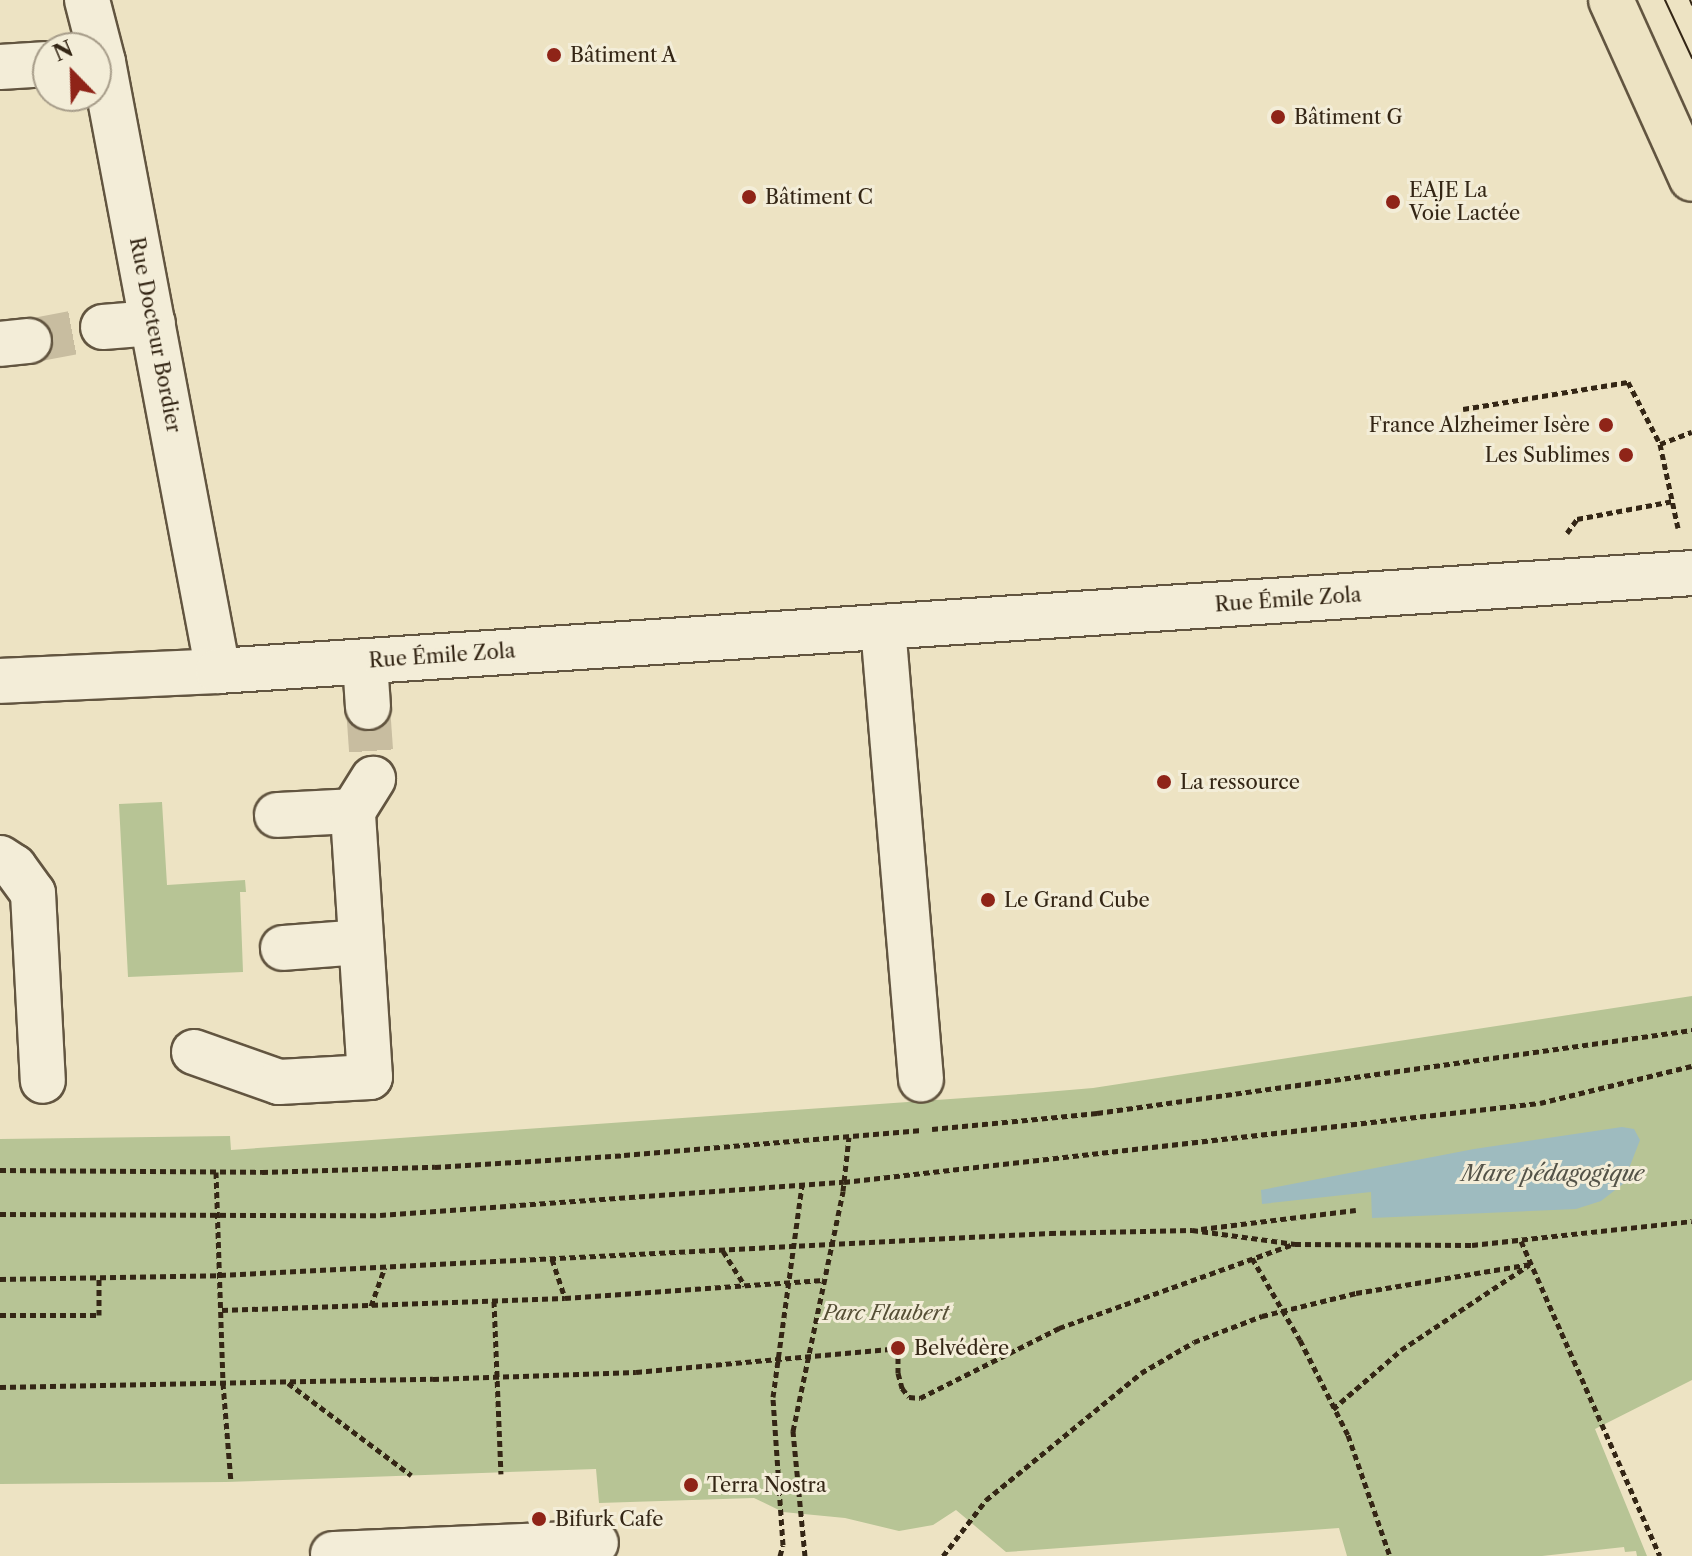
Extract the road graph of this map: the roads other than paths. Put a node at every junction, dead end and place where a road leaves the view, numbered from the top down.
1 (87, 0) edge
2 (1611, 0) edge
3 (94, 32) edge
4 (32, 65) edge
5 (0, 67) edge
6 (110, 112) edge
7 (1692, 179) edge
8 (153, 323) junction
9 (103, 327) tunnel mouth
10 (1690, 573) edge
11 (883, 627) junction
12 (365, 662) junction
13 (218, 671) junction
14 (0, 681) edge
15 (368, 707) tunnel mouth
16 (277, 815) dead end
17 (0, 858) edge
18 (361, 942) junction
19 (283, 948) dead end
20 (194, 1052) dead end
21 (921, 1079) dead end
22 (43, 1081) dead end
23 (596, 1543) dead end
24 (333, 1554) dead end

1 - 3 street, Rue Docteur Bordier
2 - 7 main road
4 - 5 street
6 - 8 street, Rue Docteur Bordier
8 - 9 street
8 - 13 street, Rue Docteur Bordier
10 - 11 street, Rue Émile Zola
11 - 12 street, Rue Émile Zola
11 - 21 street
12 - 13 street, Rue Émile Zola
12 - 15 street
13 - 14 street, Rue Émile Zola
16 - 18 street
17 - 22 street
18 - 19 street
18 - 20 street
23 - 24 street

